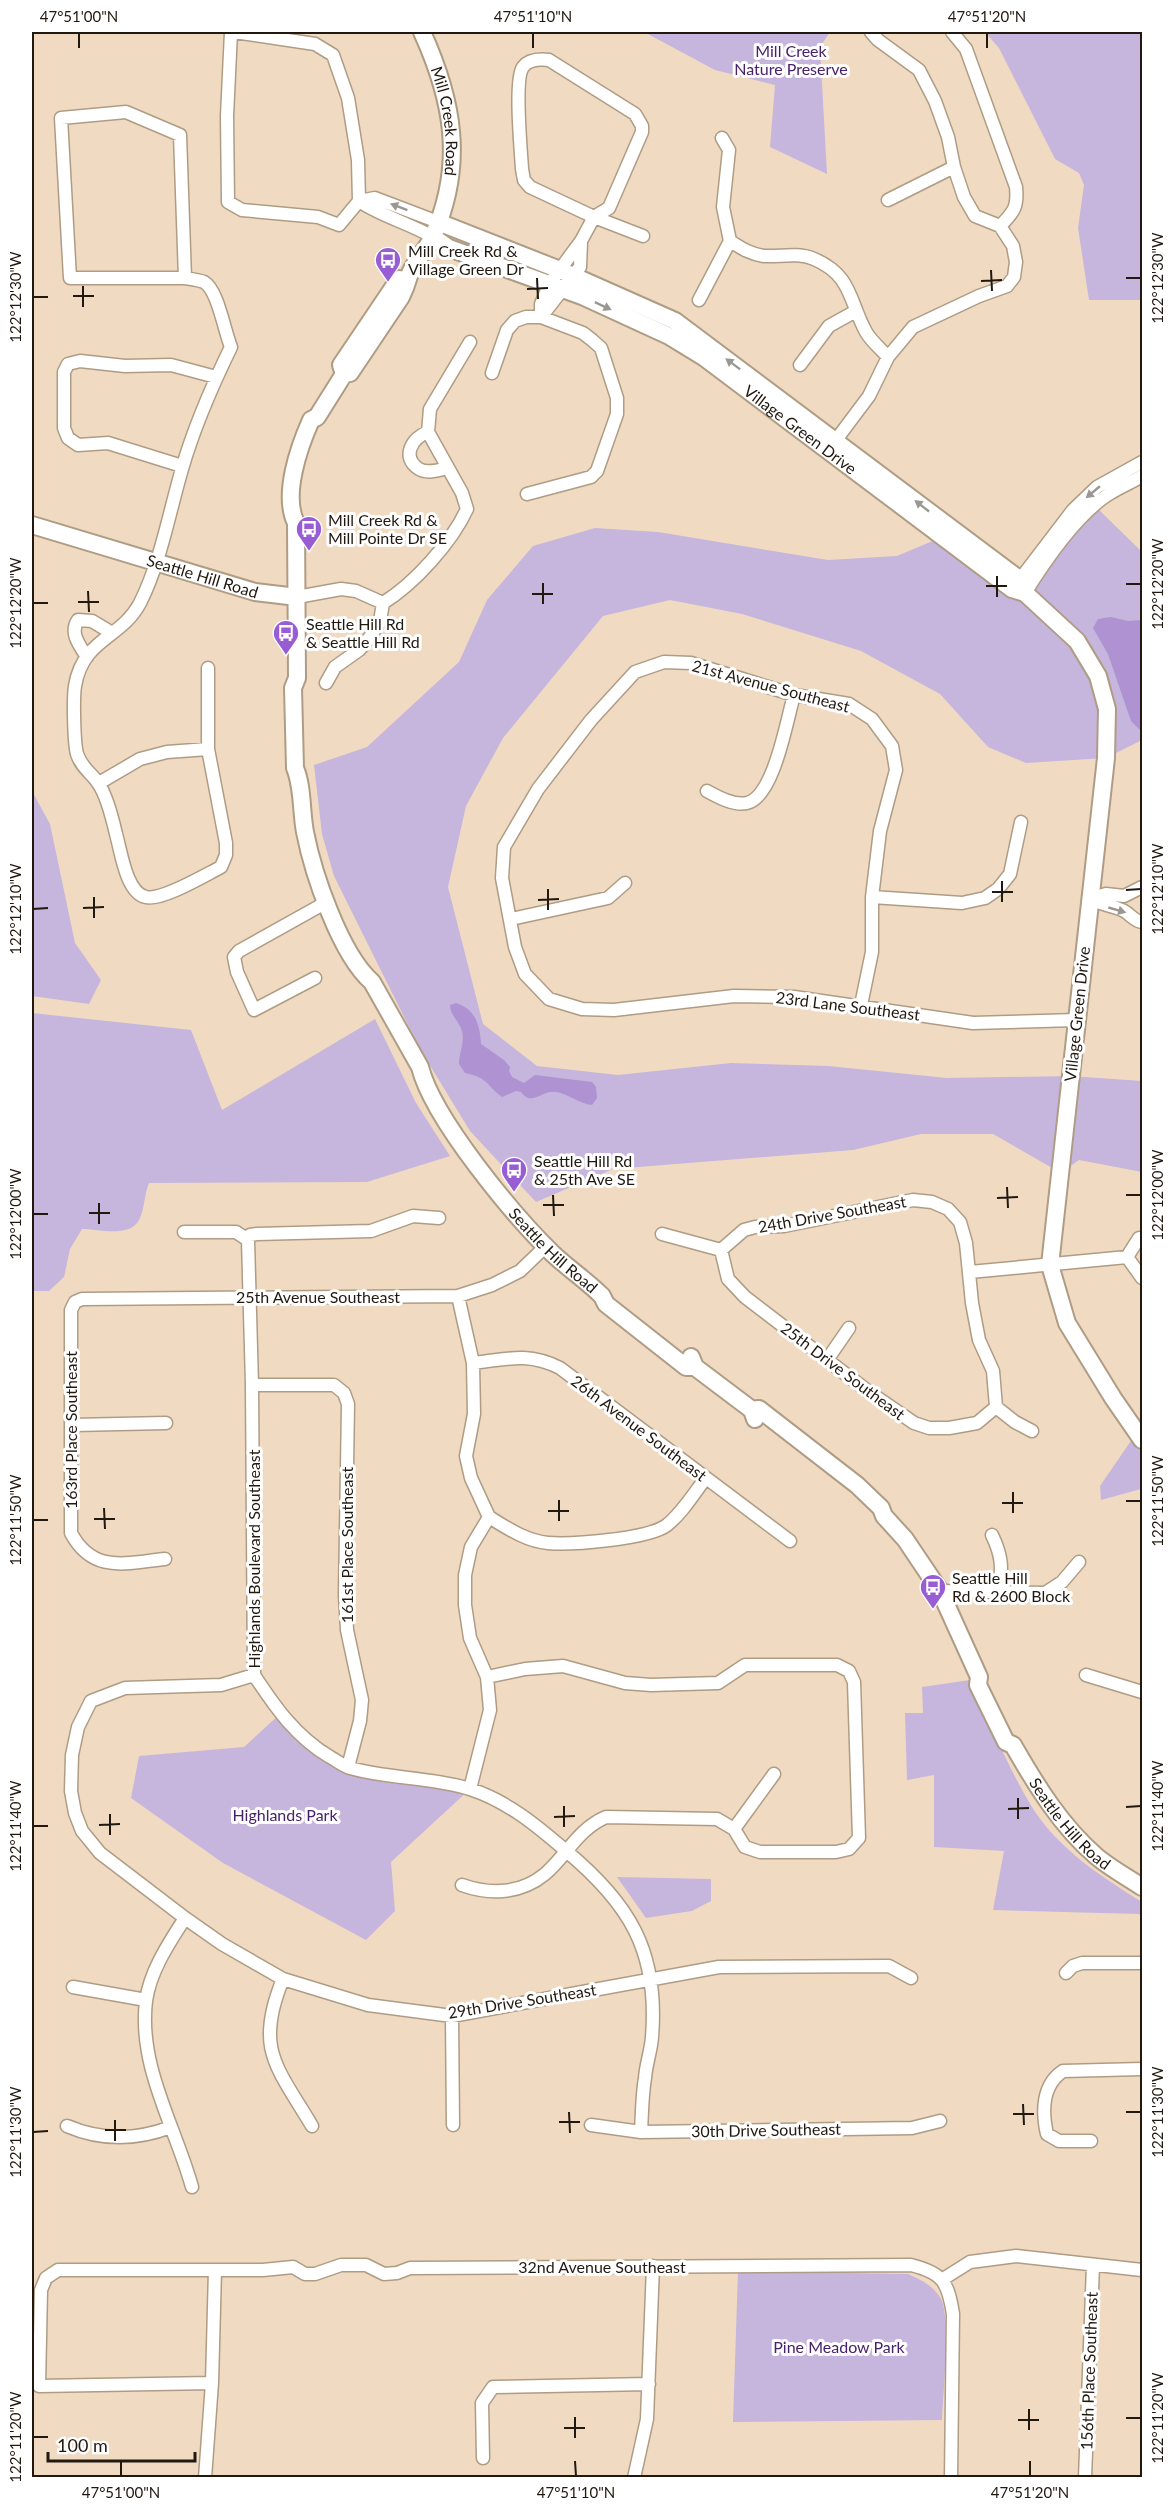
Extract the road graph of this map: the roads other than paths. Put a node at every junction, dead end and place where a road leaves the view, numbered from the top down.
1 (232, 32) edge
2 (422, 32) edge
3 (871, 32) edge
4 (952, 32) edge
5 (723, 138) dead end
6 (954, 167) junction
7 (888, 200) dead end
8 (359, 201) junction
9 (594, 217) junction
10 (1000, 226) junction
11 (436, 230) junction
12 (643, 236) dead end
13 (730, 241) junction
14 (185, 278) junction
15 (562, 279) junction
16 (699, 300) dead end
17 (856, 311) junction
18 (541, 317) junction
19 (470, 342) dead end
20 (888, 357) junction
21 (800, 365) dead end
22 (492, 373) dead end
23 (216, 377) junction
24 (428, 432) junction
25 (836, 440) junction
26 (1143, 462) edge
27 (182, 466) junction
28 (448, 468) junction
29 (1143, 476) edge
30 (527, 494) dead end
31 (32, 525) edge
32 (157, 561) junction
33 (1019, 587) junction
34 (297, 597) junction
35 (383, 603) junction
36 (112, 633) junction
37 (87, 657) junction
38 (208, 668) dead end
39 (326, 683) dead end
40 (794, 694) junction
41 (208, 749) junction
42 (99, 783) junction
43 (707, 792) dead end
44 (1021, 822) dead end
45 (625, 883) dead end
46 (1143, 887) edge
47 (872, 897) junction
48 (1090, 899) junction
49 (325, 903) junction
50 (512, 919) junction
51 (1143, 922) edge
52 (315, 978) dead end
53 (861, 1005) junction
54 (1076, 1020) junction
55 (438, 1218) dead end
56 (184, 1232) dead end
57 (662, 1233) dead end
58 (249, 1238) junction
59 (1139, 1238) dead end
60 (546, 1246) junction
61 (722, 1250) junction
62 (1127, 1257) junction
63 (1050, 1265) junction
64 (970, 1272) junction
65 (1143, 1278) edge
66 (458, 1296) junction
67 (250, 1298) junction
68 (75, 1302) joint
69 (849, 1328) dead end
70 (827, 1359) junction
71 (473, 1363) junction
72 (252, 1385) junction
73 (996, 1407) junction
74 (166, 1423) dead end
75 (73, 1425) junction
76 (1032, 1431) dead end
77 (1143, 1440) edge
78 (705, 1479) junction
79 (489, 1517) junction
80 (992, 1536) dead end
81 (790, 1541) dead end
82 (165, 1559) dead end
83 (1079, 1562) dead end
84 (940, 1591) junction
85 (999, 1592) junction
86 (254, 1675) junction
87 (1086, 1675) dead end
88 (487, 1677) junction
89 (1143, 1692) edge
90 (348, 1767) junction
91 (774, 1774) dead end
92 (470, 1790) junction
93 (734, 1829) junction
94 (565, 1849) junction
95 (462, 1885) dead end
96 (1143, 1887) edge
97 (185, 1918) junction
98 (1143, 1963) edge
99 (1066, 1973) dead end
100 (911, 1978) dead end
101 (283, 1979) junction
102 (650, 1979) junction
103 (73, 1987) dead end
104 (146, 2000) junction
105 (452, 2016) junction
106 (1143, 2069) edge
107 (940, 2121) dead end
108 (453, 2125) dead end
109 (591, 2125) dead end
110 (312, 2126) dead end
111 (68, 2127) dead end
112 (171, 2127) junction
113 (641, 2132) junction
114 (1091, 2141) dead end
115 (192, 2187) dead end
116 (1093, 2265) junction
117 (653, 2266) junction
118 (214, 2270) junction
119 (1143, 2270) edge
120 (943, 2279) junction
121 (212, 2383) junction
122 (649, 2384) junction
123 (483, 2458) dead end
124 (205, 2478) edge
125 (634, 2478) edge
126 (951, 2478) edge
127 (1085, 2478) edge

1 - 8 street
1 - 8 street
2 - 11 street, Mill Creek Road
3 - 6 street
4 - 10 street
5 - 13 street
6 - 7 street
6 - 10 street
8 - 11 street
9 - 9 street
9 - 12 street
9 - 15 street
10 - 20 street
11 - 15 street, Village Green Drive
11 - 34 street, Mill Creek Road
13 - 16 street
13 - 17 street
14 - 14 street
14 - 23 street
15 - 18 street
25 -> 15 street, Village Green Drive
15 -> 33 street, Village Green Drive
17 - 20 street
17 - 21 street
18 - 22 street
18 - 30 street
19 - 24 street
20 - 25 street
23 - 27 street
23 - 27 street
24 - 28 street
24 - 28 street
33 -> 25 street, Village Green Drive
26 -> 33 street
27 - 32 street
28 - 35 street
29 - 33 street
31 - 32 street, Seattle Hill Road
32 - 34 street, Seattle Hill Road
32 - 36 street
33 - 48 street, Village Green Drive
34 - 35 street
34 - 49 street, Seattle Hill Road
35 - 39 street
36 - 37 street
36 - 37 street
37 - 42 street
38 - 41 street
40 - 43 street
40 - 47 street, 21st Avenue Southeast
40 - 50 street, 21st Avenue Southeast
41 - 42 street
41 - 42 street
44 - 47 street
45 - 50 street
46 - 48 street
47 - 53 street
48 -> 51 street
48 - 54 street, Village Green Drive
49 - 52 street
49 - 60 street, Seattle Hill Road
50 - 53 street, 23rd Lane Southeast
53 - 54 street, 23rd Lane Southeast
54 - 63 street, Village Green Drive
55 - 58 street
56 - 58 street
57 - 61 street
58 - 67 street, Highlands Boulevard Southeast
59 - 62 street
60 - 66 street, 25th Avenue Southeast
60 - 84 street, Seattle Hill Road
61 - 64 street, 24th Drive Southeast
61 - 70 street, 25th Drive Southeast
62 - 63 street
62 - 65 street
63 - 64 street
63 - 77 street, Village Green Drive
64 - 73 street
66 - 67 street, 25th Avenue Southeast
66 - 71 street
67 - 68 street, 25th Avenue Southeast
67 - 72 street, Highlands Boulevard Southeast
68 - 75 street, 163rd Place Southeast
69 - 70 street
70 - 73 street, 25th Drive Southeast
71 - 78 street, 26th Avenue Southeast
71 - 79 street
72 - 86 street, Highlands Boulevard Southeast
72 - 90 street, 161st Place Southeast
73 - 76 street
74 - 75 street
75 - 82 street, 163rd Place Southeast
78 - 79 street
78 - 81 street, 26th Avenue Southeast
79 - 88 street
80 - 85 street
83 - 85 street
84 - 85 street
84 - 96 street, Seattle Hill Road
86 - 90 street, Highlands Boulevard Southeast
86 - 97 street, 29th Drive Southeast
87 - 89 street
88 - 92 street
88 - 93 street
90 - 92 street, Highlands Boulevard Southeast
91 - 93 street
92 - 94 street, Highlands Boulevard Southeast
93 - 94 street
94 - 95 street
94 - 102 street, Highlands Boulevard Southeast
97 - 101 street, 29th Drive Southeast
97 - 104 street
98 - 99 street
100 - 102 street, 29th Drive Southeast
101 - 105 street, 29th Drive Southeast
101 - 110 street
102 - 105 street, 29th Drive Southeast
102 - 113 street, Highlands Boulevard Southeast
103 - 104 street
104 - 112 street
105 - 108 street
106 - 114 street
107 - 113 street, 30th Drive Southeast
109 - 113 street, 30th Drive Southeast
111 - 112 street
112 - 115 street
116 - 119 street
116 - 120 street
116 - 127 street, 156th Place Southeast
117 - 118 street, 32nd Avenue Southeast
117 - 120 street, 32nd Avenue Southeast
117 - 122 street
118 - 121 street
118 - 121 street, 32nd Avenue Southeast
120 - 126 street
121 - 124 street
122 - 123 street
122 - 125 street

